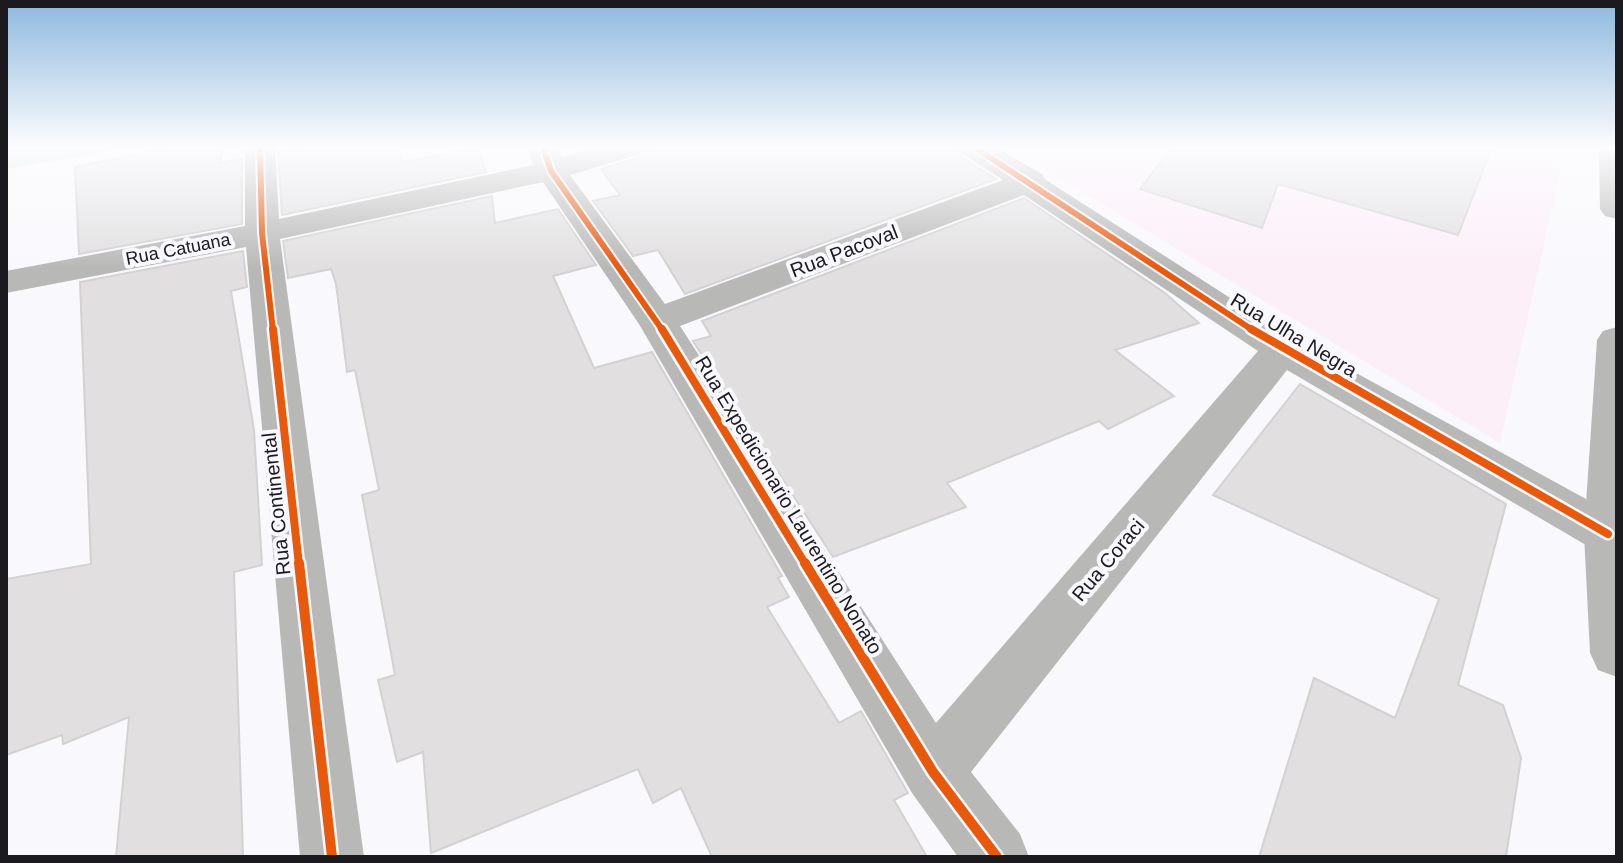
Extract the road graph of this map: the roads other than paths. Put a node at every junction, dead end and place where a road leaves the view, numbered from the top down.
1 (261, 187) edge
2 (438, 187) edge
3 (566, 187) edge
4 (1014, 187) edge
5 (1040, 187) edge
6 (1616, 187) edge
7 (1617, 209) edge
8 (262, 233) junction
9 (6, 282) edge
10 (657, 321) junction
11 (1617, 340) edge
12 (1282, 349) junction
13 (1608, 534) junction
14 (1617, 653) edge
15 (933, 772) junction
16 (332, 857) edge
17 (997, 857) edge

1 - 8 street, Rua Continental
2 - 8 street, Rua Catuana
3 - 10 street, Rua Expedicionario Laurentino Nonato
4 - 10 street, Rua Pacoval
5 - 12 street, Rua Ulha Negra
6 - 7 street
8 - 9 street, Rua Catuana
8 - 16 street, Rua Continental
10 - 15 street, Rua Expedicionario Laurentino Nonato
11 - 13 street
12 - 13 street, Rua Ulha Negra
12 - 15 street, Rua Coraci
13 - 14 street
15 - 17 street, Rua Expedicionario Laurentino Nonato

